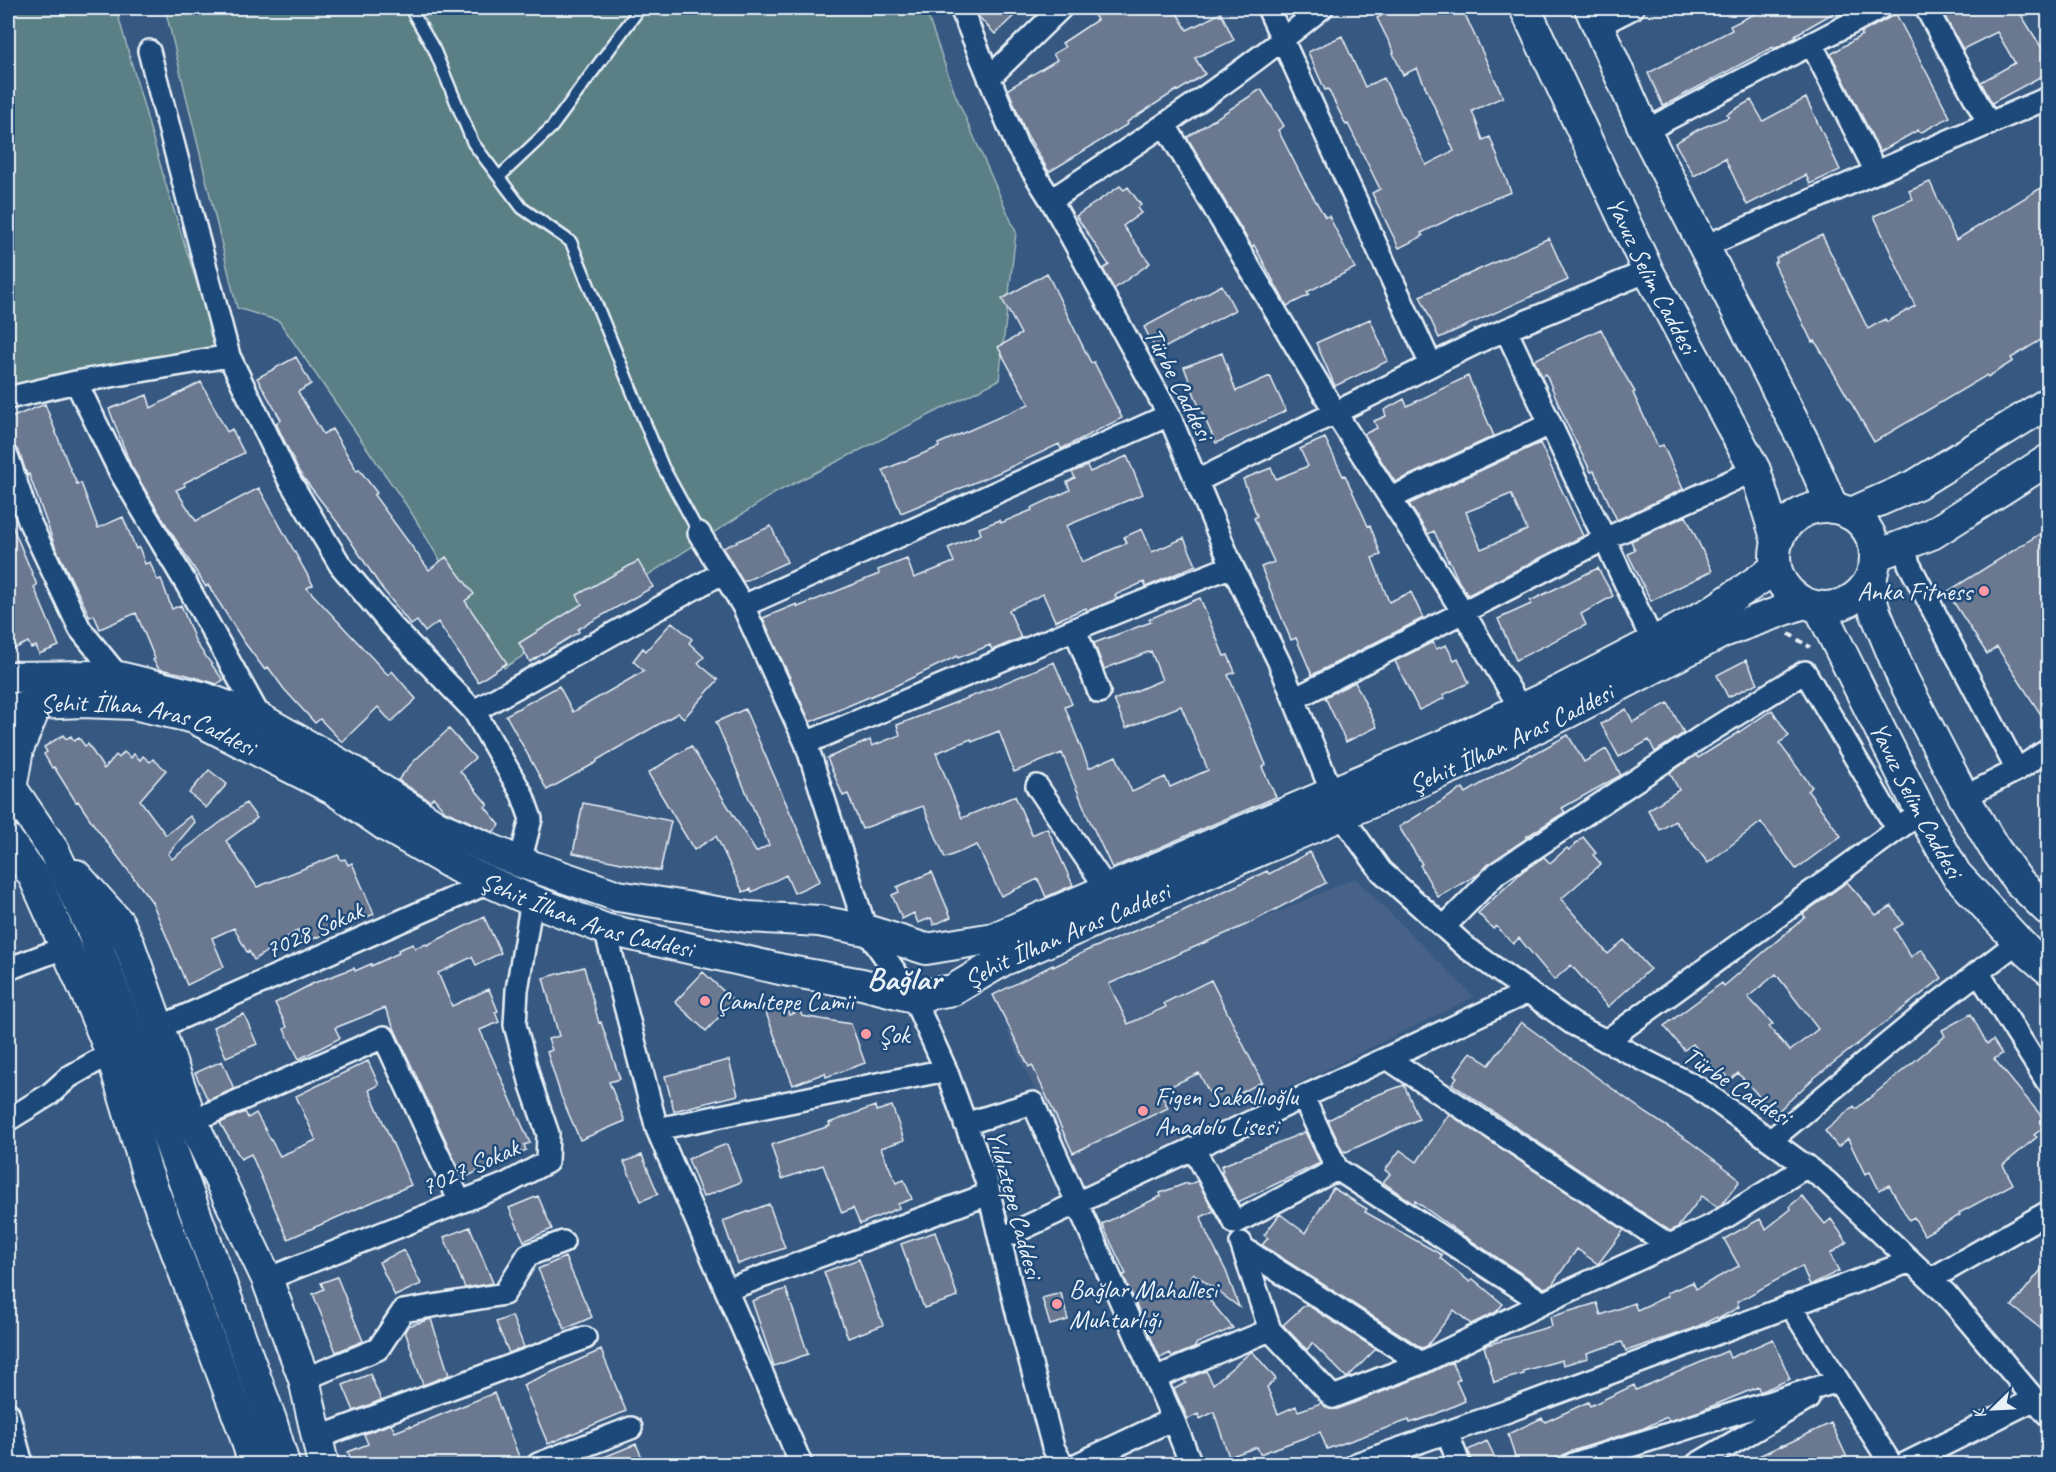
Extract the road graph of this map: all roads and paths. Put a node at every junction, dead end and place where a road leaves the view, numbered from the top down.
1 (410, 8) edge
2 (640, 8) edge
3 (961, 8) edge
4 (1061, 8) edge
5 (1268, 8) edge
6 (1322, 8) edge
7 (1525, 8) edge
8 (1633, 8) edge
9 (1880, 8) edge
10 (1926, 8) edge
11 (1594, 17) edge
12 (1284, 39) junction
13 (1812, 45) junction
14 (149, 51) dead end
15 (989, 78) junction
16 (2049, 98) edge
17 (1989, 123) junction
18 (1165, 125) junction
19 (1645, 131) junction
20 (1876, 172) junction
21 (499, 177) junction
22 (1052, 200) junction
23 (1703, 247) junction
24 (1648, 271) junction
25 (1506, 330) junction
26 (229, 356) junction
27 (1431, 365) junction
28 (76, 382) junction
29 (8, 398) edge
30 (2049, 403) edge
31 (1335, 412) junction
32 (1169, 415) junction
33 (1550, 424) junction
34 (8, 458) edge
35 (2049, 460) edge
36 (1755, 470) junction
37 (1197, 481) junction
38 (1391, 498) junction
39 (1841, 511) junction
40 (699, 532) joint
41 (1605, 539) junction
42 (1903, 545) junction
43 (1777, 554) junction
44 (1873, 565) junction
45 (1232, 566) junction
46 (722, 573) junction
47 (1812, 605) junction
48 (743, 606) junction
49 (1463, 612) junction
50 (1075, 629) junction
51 (1653, 642) junction
52 (8, 677) edge
53 (119, 677) junction
54 (1099, 692) dead end
55 (1294, 699) junction
56 (37, 704) junction
57 (1521, 709) junction
58 (8, 710) edge
59 (474, 711) junction
60 (261, 719) junction
61 (806, 743) junction
62 (2049, 750) edge
63 (2017, 770) junction
64 (9, 786) edge
65 (1037, 786) dead end
66 (1964, 797) junction
67 (1336, 804) junction
68 (1909, 820) junction
69 (8, 840) edge
70 (54, 851) junction
71 (520, 862) junction
72 (490, 882) junction
73 (1107, 889) junction
74 (532, 900) junction
75 (2049, 910) edge
76 (1444, 927) junction
77 (605, 929) junction
78 (866, 930) junction
79 (2019, 941) junction
80 (66, 947) junction
81 (8, 969) edge
82 (2049, 969) edge
83 (1978, 972) junction
84 (1528, 992) junction
85 (913, 997) junction
86 (159, 1027) junction
87 (1606, 1041) junction
88 (111, 1053) junction
89 (1387, 1058) junction
90 (946, 1070) junction
91 (2049, 1083) edge
92 (1303, 1097) junction
93 (8, 1120) edge
94 (192, 1121) junction
95 (965, 1124) junction
96 (657, 1129) junction
97 (1771, 1140) junction
98 (1193, 1148) junction
99 (1807, 1166) junction
100 (1337, 1169) junction
101 (989, 1194) junction
102 (460, 1202) junction
103 (1077, 1202) junction
104 (2049, 1212) edge
105 (1234, 1223) junction
106 (1000, 1239) junction
107 (563, 1242) dead end
108 (1669, 1245) junction
109 (1243, 1248) junction
110 (1911, 1261) junction
111 (1931, 1279) junction
112 (267, 1280) junction
113 (726, 1290) junction
114 (1543, 1303) junction
115 (1790, 1305) junction
116 (1270, 1330) junction
117 (585, 1338) dead end
118 (1421, 1363) junction
119 (1155, 1378) junction
120 (304, 1379) junction
121 (1838, 1381) junction
122 (2042, 1407) edge
123 (8, 1413) edge
124 (1173, 1419) junction
125 (631, 1428) dead end
126 (1447, 1432) junction
127 (320, 1451) edge
128 (22, 1464) edge
129 (254, 1464) edge
130 (284, 1464) edge
131 (538, 1464) edge
132 (801, 1464) edge
133 (1062, 1464) edge
134 (1078, 1464) edge
135 (1191, 1464) edge
136 (1356, 1464) edge
137 (1459, 1464) edge
138 (1573, 1464) edge
139 (1697, 1464) edge
140 (1905, 1464) edge

1 - 21 lane
2 - 21 lane
3 - 15 street, Türbe Caddesi
4 - 15 street
5 - 12 street
6 - 12 street
7 - 24 main road, Yavuz Selim Caddesi
8 - 11 street
9 - 13 street
10 - 17 street
11 - 19 main road
12 - 18 street
12 - 27 street
13 - 19 street
13 - 20 street
14 - 26 street
15 - 22 street, Türbe Caddesi
16 - 17 street
17 - 20 street
18 - 22 street
18 - 31 street
19 - 23 main road
20 - 23 street
21 - 40 lane
22 - 32 street, Türbe Caddesi
23 - 39 main road
24 - 25 street
24 - 36 main road, Yavuz Selim Caddesi
25 - 27 street
25 - 33 street
26 - 28 street
26 - 59 street
27 - 31 street
28 - 29 street
28 - 60 street
30 - 39 main road
31 - 37 street
31 - 38 street
32 - 37 street, Türbe Caddesi
32 - 48 street
33 - 38 street
33 - 41 street
34 - 53 street
35 - 42 main road
36 - 41 street
36 - 43 main road, Yavuz Selim Caddesi
37 - 45 street, Türbe Caddesi
38 - 49 street
39 - 43 main road
39 - 44 main road
40 - 46 street, Yıldıztepe Caddesi
41 - 49 street
41 - 51 street
42 - 44 main road
42 - 63 street
43 - 47 main road
43 - 51 main road, Şehit İlhan Aras Caddesi
44 - 47 main road
44 - 66 main road, Yavuz Selim Caddesi
45 - 50 street
45 - 55 street, Türbe Caddesi
46 - 48 street, Yıldıztepe Caddesi
46 - 59 street
47 - 67 main road, Şehit İlhan Aras Caddesi
47 - 68 main road, Yavuz Selim Caddesi
48 - 61 street, Yıldıztepe Caddesi
49 - 55 street
49 - 57 street
50 - 54 street
50 - 61 street
51 - 57 main road, Şehit İlhan Aras Caddesi
52 - 53 main road, Şehit İlhan Aras Caddesi
53 - 60 main road, Şehit İlhan Aras Caddesi
55 - 67 street, Türbe Caddesi
56 - 58 main road, Şehit İlhan Aras Caddesi
56 - 64 main road
56 - 72 main road, Şehit İlhan Aras Caddesi
57 - 67 main road, Şehit İlhan Aras Caddesi
59 - 71 street
60 - 71 main road, Şehit İlhan Aras Caddesi
61 - 78 street, Yıldıztepe Caddesi
62 - 63 street
63 - 66 street
64 - 70 main road
65 - 73 street
66 - 75 main road, Yavuz Selim Caddesi
67 - 73 main road, Şehit İlhan Aras Caddesi
67 - 76 street, Türbe Caddesi
67 - 85 main road, Şehit İlhan Aras Caddesi
68 - 76 street
68 - 79 main road, Yavuz Selim Caddesi
68 - 87 street
69 - 80 main road
70 - 86 main road
70 - 130 main road
71 - 78 main road, Şehit İlhan Aras Caddesi
72 - 74 main road, Şehit İlhan Aras Caddesi
72 - 86 street, 7028 Sokak
73 - 78 main road, Şehit İlhan Aras Caddesi
74 - 77 main road, Şehit İlhan Aras Caddesi
74 - 102 street, 7027 Sokak
76 - 84 street, Türbe Caddesi
77 - 85 main road, Şehit İlhan Aras Caddesi
77 - 96 street
78 - 85 street, Yıldıztepe Caddesi
79 - 82 main road, Yavuz Selim Caddesi
79 - 83 street
80 - 81 street
80 - 88 main road
83 - 91 street
83 - 97 street
84 - 87 street, Türbe Caddesi
84 - 89 street
85 - 90 street, Yıldıztepe Caddesi
86 - 94 main road
87 - 97 street, Türbe Caddesi
88 - 93 street
88 - 129 main road
89 - 92 street
89 - 108 street
90 - 95 street, Yıldıztepe Caddesi
90 - 96 street
92 - 98 street
92 - 100 street
94 - 102 street
94 - 112 main road
95 - 101 street, Yıldıztepe Caddesi
95 - 103 street
96 - 113 street
97 - 99 street, Türbe Caddesi
98 - 103 street
98 - 105 street
99 - 108 street
99 - 110 street, Türbe Caddesi
100 - 105 street
100 - 114 street
101 - 106 street, Yıldıztepe Caddesi
101 - 113 street
102 - 112 street, 7027 Sokak
103 - 106 street
103 - 119 street
104 - 111 street
105 - 109 street
106 - 133 street, Yıldıztepe Caddesi
107 - 120 street
108 - 114 street
109 - 116 street
109 - 118 street
110 - 111 street, Türbe Caddesi
110 - 115 street
111 - 122 street, Türbe Caddesi
112 - 120 main road
113 - 132 street
114 - 118 street
115 - 121 street
115 - 126 street
116 - 118 street
116 - 119 street
117 - 127 street
119 - 124 street
120 - 127 main road
121 - 138 street
121 - 139 street
121 - 140 street
122 - 140 street
123 - 128 street
124 - 134 street
124 - 135 street
125 - 131 street
126 - 136 street
126 - 137 street

